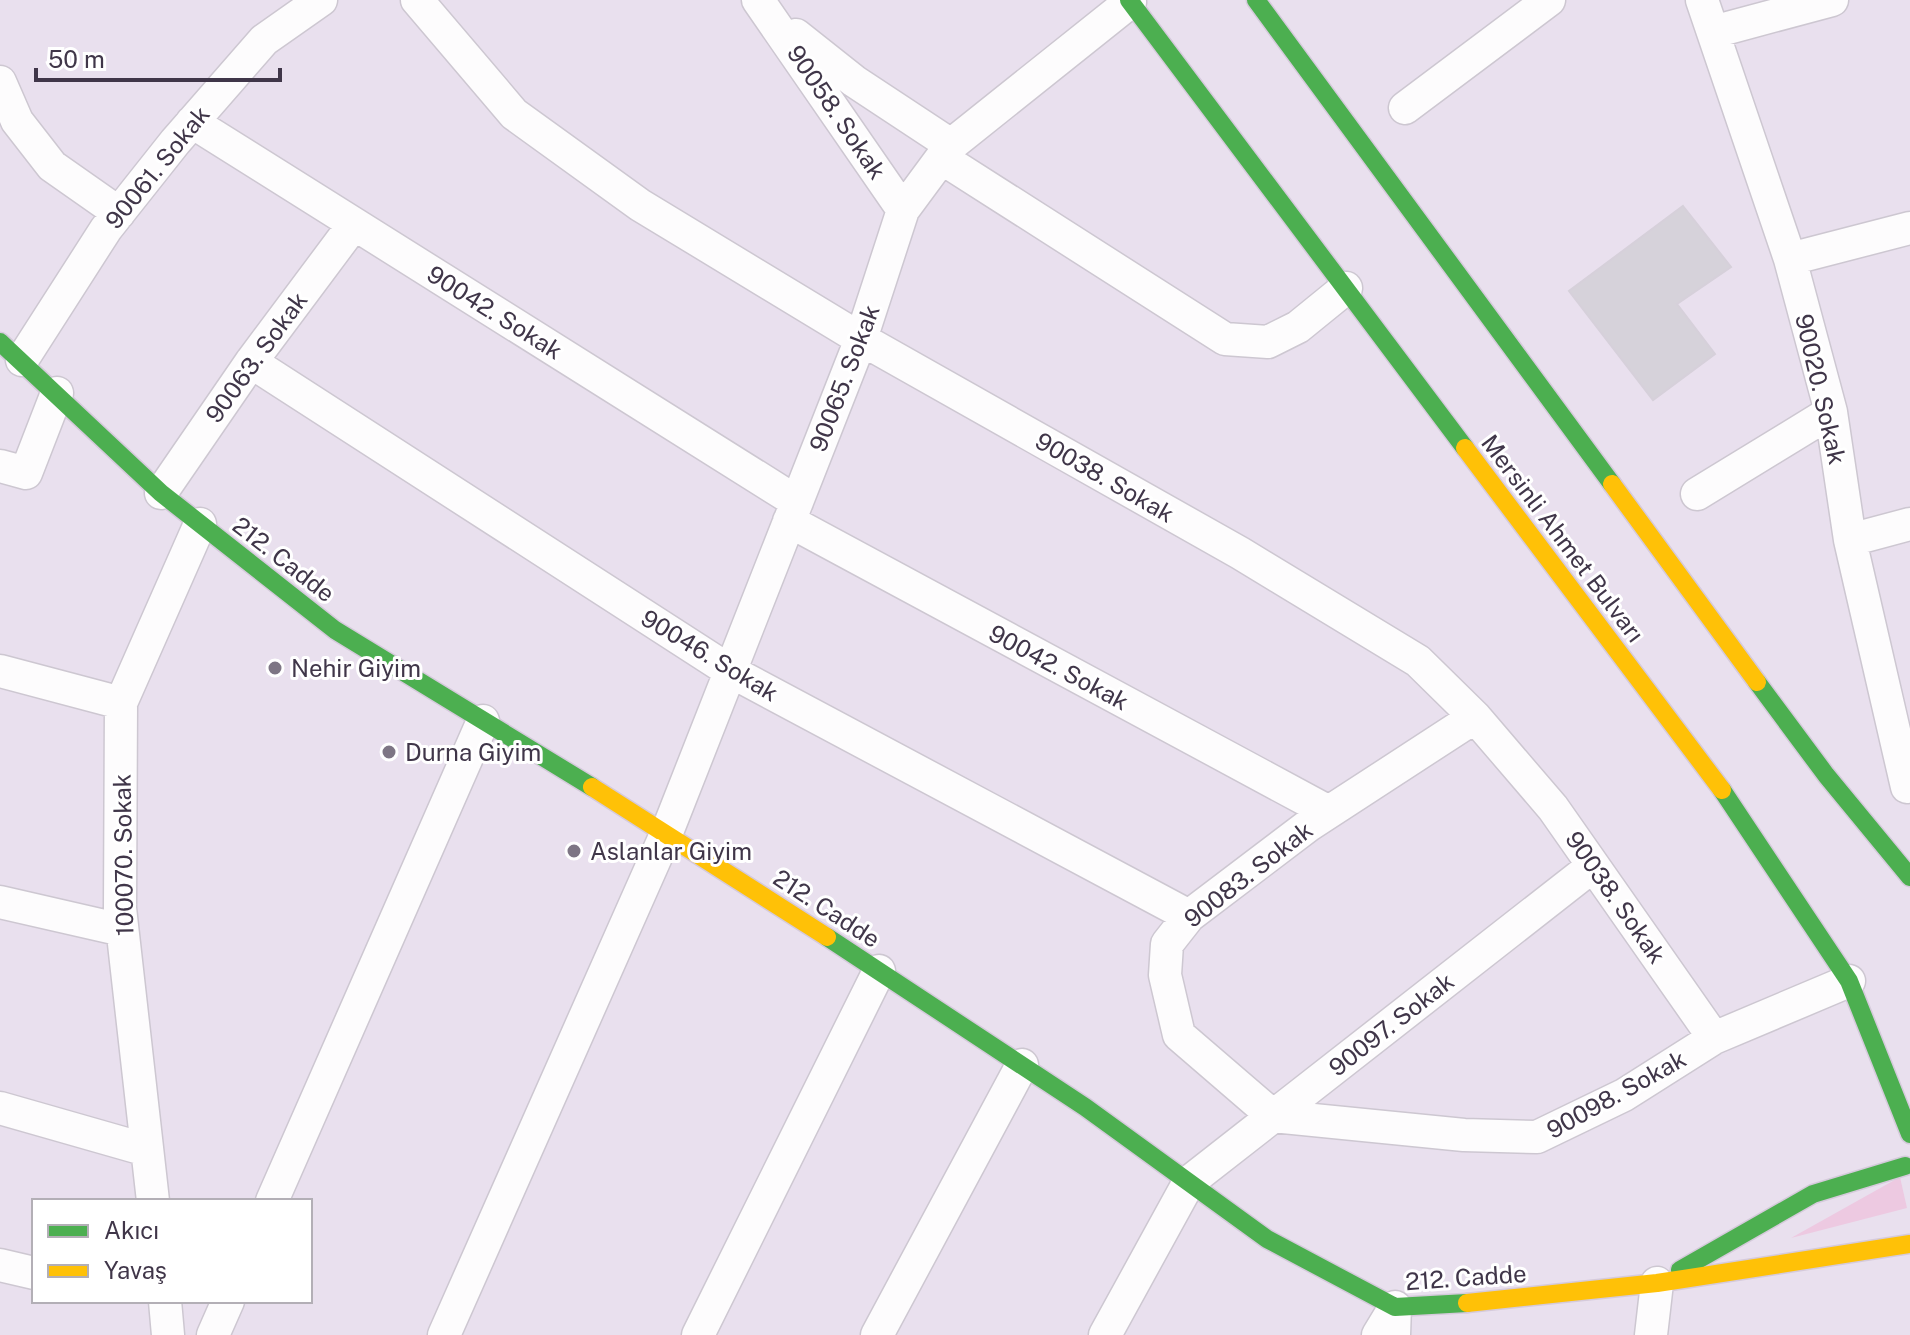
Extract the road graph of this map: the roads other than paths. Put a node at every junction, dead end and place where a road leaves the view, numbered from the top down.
1 (321, 0) edge
2 (1256, 0) edge
3 (1549, 0) edge
4 (1702, 0) edge
5 (1832, 0) edge
6 (1129, 1) edge
7 (423, 3) edge
8 (765, 8) edge
9 (1713, 32) junction
10 (0, 82) edge
11 (1405, 108) dead end
12 (192, 122) junction
13 (947, 152) junction
14 (903, 210) junction
15 (119, 213) junction
16 (354, 224) junction
17 (1910, 228) edge
18 (1790, 259) junction
19 (1346, 288) junction
20 (861, 339) junction
21 (11, 351) edge
22 (251, 362) junction
23 (57, 393) junction
24 (1831, 412) junction
25 (0, 466) edge
26 (161, 493) junction
27 (1697, 494) dead end
28 (793, 511) junction
29 (200, 524) junction
30 (1910, 524) edge
31 (1850, 540) junction
32 (0, 671) edge
33 (730, 671) junction
34 (121, 703) junction
35 (1475, 717) junction
36 (483, 721) junction
37 (1908, 787) edge
38 (1329, 812) junction
39 (667, 832) junction
40 (1593, 866) junction
41 (1910, 877) edge
42 (0, 902) edge
43 (1189, 916) junction
44 (122, 930) junction
45 (879, 971) junction
46 (1849, 981) junction
47 (1714, 1038) junction
48 (1022, 1065) junction
49 (0, 1108) edge
50 (1273, 1116) junction
51 (1910, 1134) edge
52 (1910, 1147) edge
53 (147, 1150) junction
54 (1189, 1182) junction
55 (153, 1199) edge
56 (273, 1199) edge
57 (1910, 1244) edge
58 (0, 1265) edge
59 (32, 1273) edge
60 (1657, 1283) junction
61 (227, 1303) edge
62 (1394, 1321) edge
63 (213, 1335) edge
64 (444, 1335) edge
65 (698, 1335) edge
66 (877, 1335) edge
67 (1105, 1335) edge
68 (1378, 1335) edge
69 (1651, 1335) edge

1 - 12 street, 90061. Sokak
2 - 41 main road
3 - 11 street
4 - 9 street, 90020. Sokak
5 - 9 street
6 - 13 street, 90065. Sokak
6 - 19 main road, Mersinli Ahmet Bulvarı
7 - 20 street, 90038. Sokak
8 - 13 street, 90058. Sokak
8 - 14 street, 90058. Sokak
9 - 18 street, 90020. Sokak
10 - 15 street
12 - 15 street, 90061. Sokak
12 - 16 street, 90042. Sokak
13 - 14 street, 90065. Sokak
13 - 19 street, 90058. Sokak
14 - 20 street, 90065. Sokak
15 - 21 street, 90061. Sokak
16 - 22 street, 90063. Sokak
16 - 28 street, 90042. Sokak
17 - 18 street
18 - 24 street, 90020. Sokak
19 - 46 main road, Mersinli Ahmet Bulvarı
20 - 28 street, 90065. Sokak
20 - 35 street, 90038. Sokak
21 - 23 main road, 212. Cadde
22 - 26 street, 90063. Sokak
22 - 33 street, 90046. Sokak
23 - 25 street
23 - 26 main road, 212. Cadde
24 - 27 street
24 - 31 street, 90020. Sokak
26 - 29 main road, 212. Cadde
28 - 33 street, 90065. Sokak
28 - 38 street, 90042. Sokak
29 - 34 street, 100070. Sokak
29 - 36 main road, 212. Cadde
30 - 31 street
31 - 37 street, 90020. Sokak
32 - 34 street
33 - 39 street, 90065. Sokak
33 - 43 street, 90046. Sokak
34 - 44 street, 100070. Sokak
35 - 38 street, 90083. Sokak
35 - 40 street, 90038. Sokak
36 - 39 main road, 212. Cadde
36 - 56 street
38 - 43 street, 90083. Sokak
39 - 45 main road, 212. Cadde
39 - 64 street, 90065. Sokak
40 - 47 street, 90038. Sokak
40 - 50 street, 90097. Sokak
42 - 44 street
43 - 50 street, 90083. Sokak
44 - 53 street, 100070. Sokak
45 - 48 main road, 212. Cadde
45 - 65 street
46 - 47 street, 90098. Sokak
46 - 51 main road, Mersinli Ahmet Bulvarı
47 - 50 street, 90098. Sokak
48 - 54 main road, 212. Cadde
48 - 66 street
49 - 53 street
50 - 54 street, 90097. Sokak
52 - 60 main road
53 - 55 street, 100070. Sokak
54 - 62 main road, 212. Cadde
54 - 67 street
57 - 60 main road, 212. Cadde
58 - 59 street
60 - 62 main road, 212. Cadde
60 - 69 street
61 - 63 street
62 - 68 street

